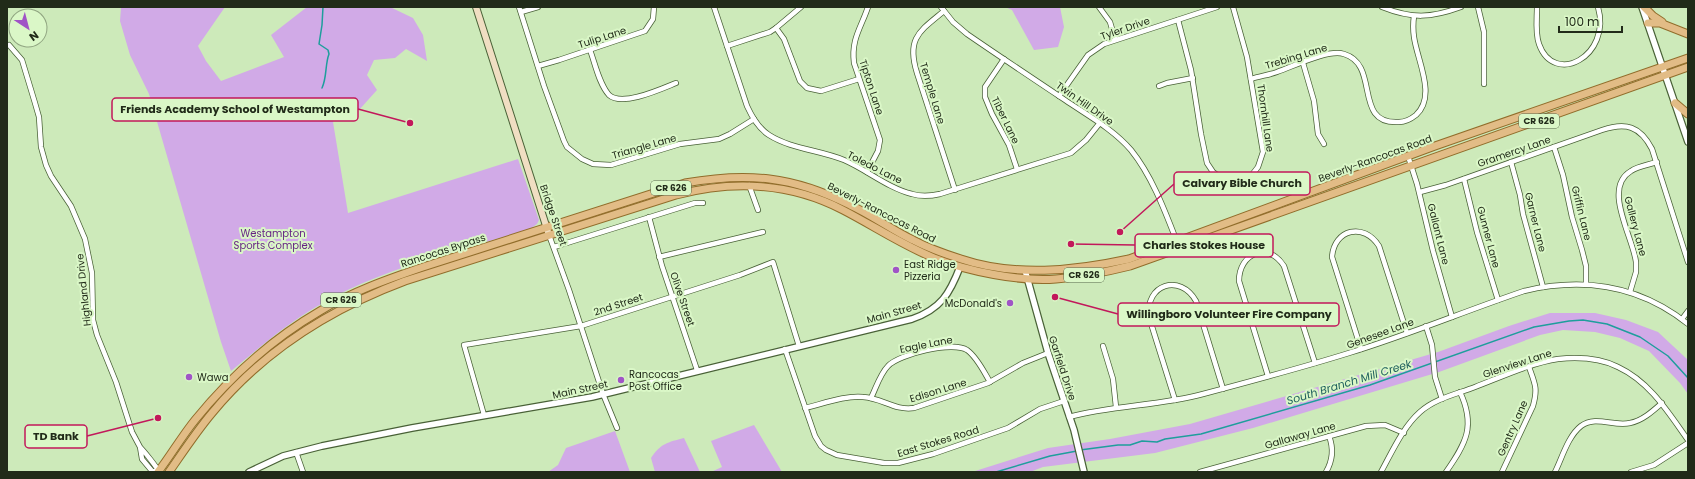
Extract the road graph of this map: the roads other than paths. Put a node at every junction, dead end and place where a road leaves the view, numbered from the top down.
1 (476, 7) edge
2 (538, 7) edge
3 (654, 7) edge
4 (714, 7) edge
5 (801, 7) edge
6 (868, 7) edge
7 (1099, 7) edge
8 (1217, 7) edge
9 (1233, 7) edge
10 (1382, 7) edge
11 (1462, 7) edge
12 (1478, 7) edge
13 (1537, 7) edge
14 (1598, 7) edge
15 (1643, 7) edge
16 (942, 9) edge
17 (1451, 9) edge
18 (520, 10) edge
19 (1414, 16) junction
20 (1178, 20) junction
21 (1648, 23) junction
22 (1666, 24) junction
23 (776, 28) junction
24 (1688, 34) edge
25 (1115, 39) junction
26 (727, 46) junction
27 (12, 48) edge
28 (590, 50) junction
29 (1688, 58) edge
30 (1004, 59) junction
31 (1303, 63) junction
32 (538, 66) junction
33 (1662, 66) junction
34 (1688, 67) edge
35 (1665, 75) junction
36 (1193, 78) junction
37 (859, 79) junction
38 (1251, 79) junction
39 (676, 83) dead end
40 (1484, 84) dead end
41 (1159, 86) dead end
42 (1059, 96) junction
43 (1675, 103) junction
44 (1688, 114) edge
45 (754, 119) junction
46 (1100, 124) junction
47 (1688, 142) edge
48 (1324, 144) dead end
49 (1554, 147) junction
50 (1408, 156) junction
51 (1511, 162) junction
52 (1657, 162) junction
53 (1412, 166) junction
54 (1017, 169) junction
55 (867, 172) junction
56 (1464, 179) junction
57 (798, 184) joint
58 (749, 186) junction
59 (955, 190) junction
60 (798, 192) joint
61 (1420, 192) junction
62 (703, 203) dead end
63 (758, 210) dead end
64 (649, 217) junction
65 (548, 231) junction
66 (763, 232) dead end
67 (913, 240) junction
68 (1178, 245) junction
69 (908, 246) junction
70 (554, 247) junction
71 (659, 257) junction
72 (1688, 262) edge
73 (960, 267) junction
74 (1025, 270) junction
75 (1027, 278) junction
76 (1586, 284) junction
77 (1543, 287) junction
78 (1630, 292) junction
79 (673, 295) junction
80 (1498, 300) junction
81 (1688, 311) edge
82 (1452, 317) junction
83 (1682, 319) junction
84 (1688, 324) edge
85 (581, 326) junction
86 (1426, 326) junction
87 (1407, 333) junction
88 (799, 346) junction
89 (1103, 346) dead end
90 (785, 349) junction
91 (1361, 349) junction
92 (1048, 353) junction
93 (1316, 363) junction
94 (1529, 367) junction
95 (697, 370) junction
96 (1268, 376) junction
97 (990, 382) junction
98 (1223, 389) junction
99 (1460, 392) junction
100 (603, 394) junction
101 (871, 398) junction
102 (1442, 399) junction
103 (1175, 400) junction
104 (1064, 401) junction
105 (1662, 403) junction
106 (1116, 407) junction
107 (805, 408) junction
108 (484, 416) junction
109 (1069, 416) junction
110 (617, 428) dead end
111 (1404, 433) junction
112 (1329, 436) junction
113 (1688, 441) edge
114 (296, 452) junction
115 (1221, 466) junction
116 (159, 472) edge
117 (169, 472) edge
118 (249, 472) edge
119 (304, 472) edge
120 (1084, 472) edge
121 (1200, 472) edge
122 (1222, 472) edge
123 (1326, 472) edge
124 (1380, 472) edge
125 (1446, 472) edge
126 (1502, 472) edge
127 (1556, 472) edge
128 (1631, 472) edge

1 - 65 main road, Bridge Street
2 - 18 street
3 - 28 street, Tulip Lane
4 - 26 street, Toledo Lane
5 - 23 street
6 - 37 street, Tipton Lane
7 - 25 street
8 - 20 street, Tyler Drive
9 - 38 street, Thornhill Lane
10 - 19 street
11 - 17 street
12 - 40 street
13 - 14 street
15 - 21 street
15 - 22 main road
16 - 30 street, Twin Hill Drive
16 - 59 street, Temple Lane
17 - 19 street
18 - 32 street, Triangle Lane
19 - 31 street, Trebing Lane
20 - 25 street, Tyler Drive
20 - 36 street, Thornhill Lane
21 - 22 main road
21 - 33 street
22 - 24 main road
23 - 26 street
23 - 37 street
25 - 42 street, Tyler Drive
26 - 45 street, Toledo Lane
27 - 116 street, Highland Drive
28 - 32 street, Tulip Lane
28 - 39 street
29 - 33 main road, Beverly-Rancocas Road / CR 626
30 - 42 street, Twin Hill Drive
30 - 54 street, Tiber Lane
31 - 38 street, Trebing Lane
31 - 48 street
32 - 45 street, Triangle Lane
33 - 35 street
33 - 50 main road, Beverly-Rancocas Road / CR 626
34 - 35 main road, Beverly-Rancocas Road / CR 626
35 - 43 street
35 - 53 main road, Beverly-Rancocas Road / CR 626
36 - 38 street, Thornhill Lane
36 - 41 street
37 - 55 street, Tipton Lane
42 - 46 street, Twin Hill Drive
43 - 44 main road
43 - 47 street
45 - 55 street, Toledo Lane
46 - 54 street, Toledo Lane
46 - 68 street, Twin Hill Drive
49 - 51 street, Gramercy Lane
49 - 52 street, Gramercy Lane
49 - 76 street, Griffin Lane
50 - 53 street, Gallant Lane
50 - 68 main road, Beverly-Rancocas Road / CR 626
51 - 56 street, Gramercy Lane
51 - 77 street, Garner Lane
52 - 72 street, Gramercy Lane
52 - 78 street, Gallery Lane
53 - 61 street, Gallant Lane
53 - 68 main road, Beverly-Rancocas Road / CR 626
54 - 59 street, Toledo Lane
55 - 59 street, Toledo Lane
56 - 61 street, Gramercy Lane
56 - 80 street, Gunner Lane
57 - 65 main road, Rancocas Bypass / CR 626
57 - 67 main road, Beverly-Rancocas Road / CR 626
58 - 60 main road, Rancocas Bypass / CR 626
58 - 63 street
58 - 65 main road, Rancocas Bypass / CR 626
60 - 69 main road, Beverly-Rancocas Road / CR 626
61 - 82 street, Gallant Lane
62 - 64 street
64 - 70 street
64 - 71 street, Olive Street
65 - 70 street, Bridge Street
65 - 116 main road, Rancocas Bypass / CR 626
65 - 117 main road, Rancocas Bypass / CR 626
66 - 71 street
67 - 69 main road
67 - 74 main road, Beverly-Rancocas Road / CR 626
68 - 74 main road, Beverly-Rancocas Road / CR 626
68 - 75 main road, Beverly-Rancocas Road / CR 626
69 - 73 main road, Beverly-Rancocas Road / CR 626
70 - 85 street, Bridge Street
71 - 79 street, Olive Street
73 - 75 main road, Beverly-Rancocas Road / CR 626
73 - 88 street, Main Street
74 - 75 street, Garfield Drive
75 - 92 street, Garfield Drive
76 - 77 street, Genesee Lane
76 - 78 street, Genesee Lane
77 - 80 street, Genesee Lane
78 - 83 street, Genesee Lane
79 - 85 street, 2nd Street
79 - 88 street, 2nd Street
79 - 95 street, Olive Street
80 - 82 street, Genesee Lane
81 - 83 street
82 - 86 street, Genesee Lane
83 - 84 street, Genesee Lane
85 - 100 street, Bridge Street
85 - 108 street, 2nd Street
86 - 87 street, Genesee Lane
86 - 102 street
87 - 91 street, Genesee Lane
87 - 91 street
88 - 90 street, Main Street
89 - 106 street
90 - 95 street, Main Street
90 - 107 street, East Stokes Road
91 - 93 street, Genesee Lane
92 - 97 street, Edison Lane
92 - 104 street, Garfield Drive
93 - 96 street, Genesee Lane
93 - 96 street
94 - 99 street, Glenview Lane
94 - 105 street, Glenview Lane
94 - 126 street, Gentry Lane
95 - 100 street, Main Street
96 - 98 street, Genesee Lane
97 - 101 street, Edison Lane
97 - 101 street, Eagle Lane
98 - 103 street, Genesee Lane
98 - 103 street
99 - 102 street, Glenview Lane
99 - 125 street
100 - 108 street, Main Street
100 - 110 street, Bridge Street
101 - 107 street, Edison Lane
102 - 111 street, Glenview Lane
103 - 106 street, Genesee Lane
104 - 107 street, East Stokes Road
104 - 109 street, Garfield Drive
105 - 113 street, Glenview Lane
105 - 127 street
106 - 109 street, Genesee Lane
108 - 114 street, Main Street
109 - 120 street, Garfield Drive
111 - 112 street, Gallaway Lane
111 - 124 street, Glenview Lane
112 - 115 street, Gallaway Lane
112 - 123 street
113 - 128 street
114 - 118 street, Main Street
114 - 119 street
115 - 121 street, Gallaway Lane
115 - 122 street

